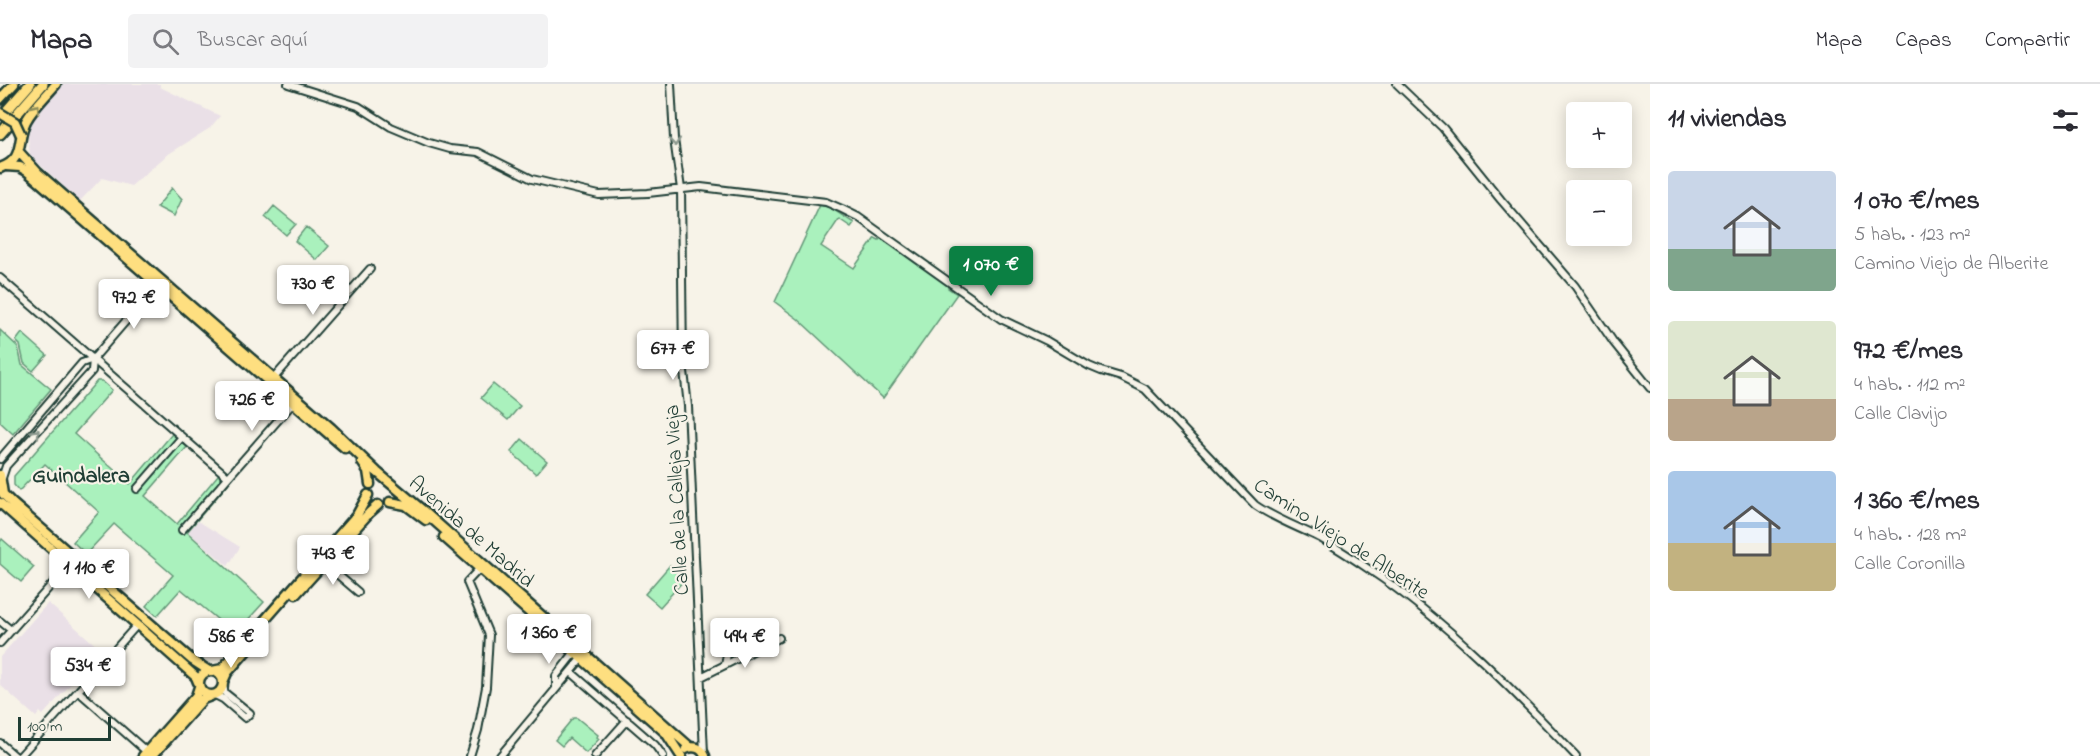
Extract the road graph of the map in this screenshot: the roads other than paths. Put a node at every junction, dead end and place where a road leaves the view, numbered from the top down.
1 (14, 84) edge
2 (30, 84) edge
3 (43, 84) edge
4 (56, 84) edge
5 (288, 84) edge
6 (671, 84) edge
7 (1397, 84) edge
8 (0, 99) edge
9 (8, 112) edge
10 (21, 135) junction
11 (19, 152) junction
12 (3, 167) edge
13 (681, 189) junction
14 (370, 269) dead end
15 (0, 278) edge
16 (157, 285) junction
17 (93, 359) junction
18 (274, 378) junction
19 (1650, 388) edge
20 (293, 403) junction
21 (182, 437) junction
22 (0, 459) edge
23 (228, 477) junction
24 (1, 483) edge
25 (389, 483) junction
26 (370, 484) junction
27 (137, 489) dead end
28 (368, 495) junction
29 (390, 502) junction
30 (0, 504) edge
31 (378, 505) junction
32 (182, 530) dead end
33 (324, 563) junction
34 (69, 565) junction
35 (480, 568) junction
36 (358, 592) dead end
37 (0, 621) edge
38 (137, 625) junction
39 (11, 630) junction
40 (779, 638) dead end
41 (0, 643) edge
42 (748, 654) junction
43 (578, 656) junction
44 (725, 665) junction
45 (211, 671) junction
46 (571, 672) junction
47 (701, 677) junction
48 (199, 684) junction
49 (223, 684) junction
50 (556, 688) junction
51 (78, 691) junction
52 (213, 695) junction
53 (627, 720) junction
54 (0, 742) edge
55 (699, 751) edge
56 (147, 755) edge
57 (15, 756) edge
58 (20, 756) edge
59 (470, 756) edge
60 (500, 756) edge
61 (595, 756) edge
62 (664, 756) edge
63 (681, 756) edge
64 (1576, 756) edge

1 - 8 main road
2 - 9 highway
3 - 9 highway
10 -> 4 main road
5 - 13 street, Camino Viejo de Alberite
6 -> 13 street, Calle de la Calleja Vieja
7 - 19 street
9 - 10 main road, bridge
10 - 11 main road
11 - 12 main road
11 - 18 main road, Avenida de Madrid
12 - 16 main road
13 - 47 street, Calle de la Calleja Vieja
13 - 64 street, Camino Viejo de Alberite
14 - 18 street
15 - 17 street
16 - 17 street
16 - 20 main road
17 - 21 street
17 - 22 street
24 -> 17 street
18 - 25 main road, Avenida de Madrid
20 - 23 street
20 - 26 main road
21 - 23 street
21 - 27 street
23 - 32 street
24 - 45 main road
25 - 26 main road
25 - 29 main road
25 - 55 main road, Avenida de Madrid
26 - 28 main road
28 - 31 main road
28 - 45 main road
29 - 31 main road
29 - 35 main road, Avenida de Madrid
30 - 34 main road
31 - 33 main road
33 - 36 street
33 - 49 main road
34 - 38 main road
34 - 39 street
35 - 43 main road, Avenida de Madrid
35 - 59 street
37 - 39 street
38 - 48 main road
38 - 51 street
39 - 41 street
40 - 42 street
42 - 44 street
42 - 44 street
43 - 46 street
43 - 50 street
43 - 63 main road, Avenida de Madrid
44 - 47 street
45 - 48 main road
45 - 49 main road
46 - 50 street
46 - 53 street
47 - 55 street, Calle de la Calleja Vieja
48 - 52 main road
48 - 56 main road
49 - 52 main road
49 - 52 street
50 - 60 street
51 - 56 street
51 - 58 street
52 - 56 main road
53 - 61 street
53 - 62 street
54 - 57 street
55 - 63 main road

